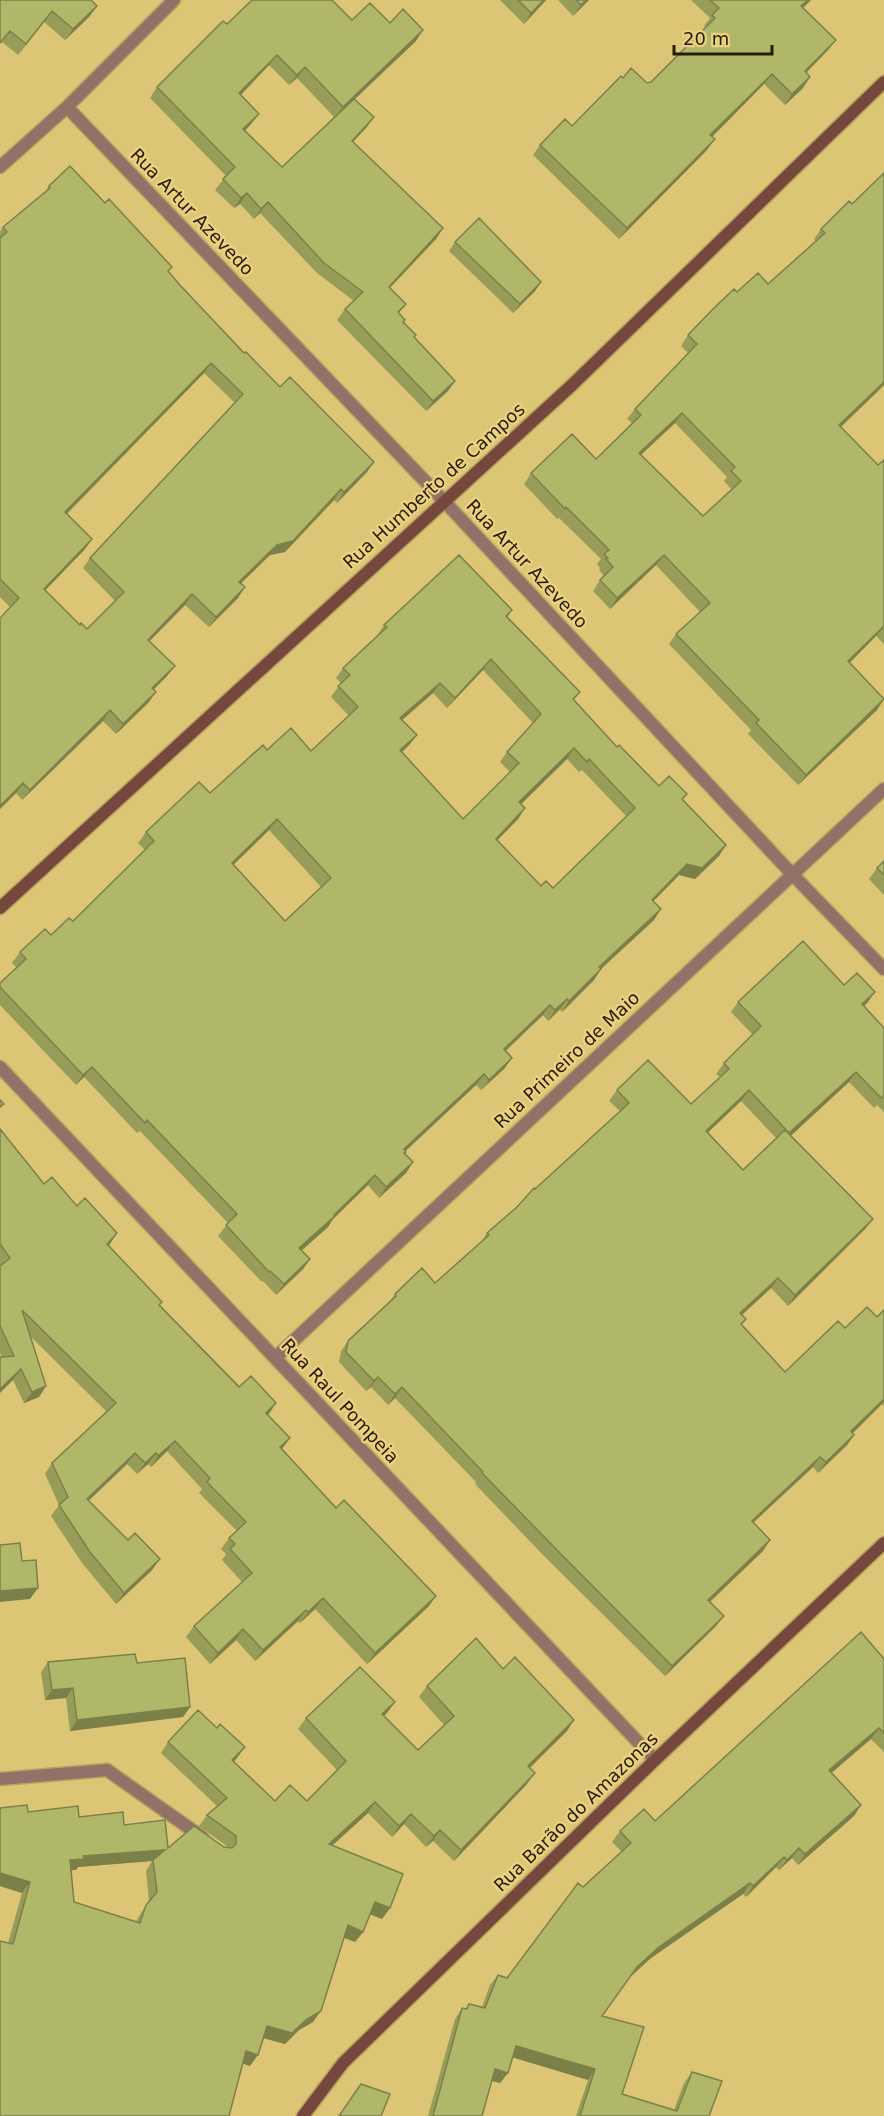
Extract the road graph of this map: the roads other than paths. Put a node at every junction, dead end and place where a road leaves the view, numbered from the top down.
1 (174, 0) edge
2 (884, 82) edge
3 (67, 107) junction
4 (0, 167) edge
5 (444, 501) junction
6 (884, 789) edge
7 (792, 874) junction
8 (0, 908) edge
9 (884, 969) edge
10 (0, 1067) edge
11 (275, 1358) junction
12 (884, 1543) edge
13 (655, 1760) junction
14 (0, 1779) edge
15 (212, 1844) edge
16 (303, 2116) edge

1 - 3 street
2 - 5 street, Rua Humberto de Campos
3 - 4 street
3 - 5 street, Rua Artur Azevedo
5 - 7 street, Rua Artur Azevedo
5 - 8 street, Rua Humberto de Campos
6 - 7 street, Rua Primeiro de Maio
7 - 9 street, Rua Artur Azevedo
7 - 11 street, Rua Primeiro de Maio
10 - 11 street, Rua Raul Pompeia
11 - 13 street, Rua Raul Pompeia
12 - 13 street, Rua Barão do Amazonas
13 - 16 street, Rua Barão do Amazonas
14 - 15 street

